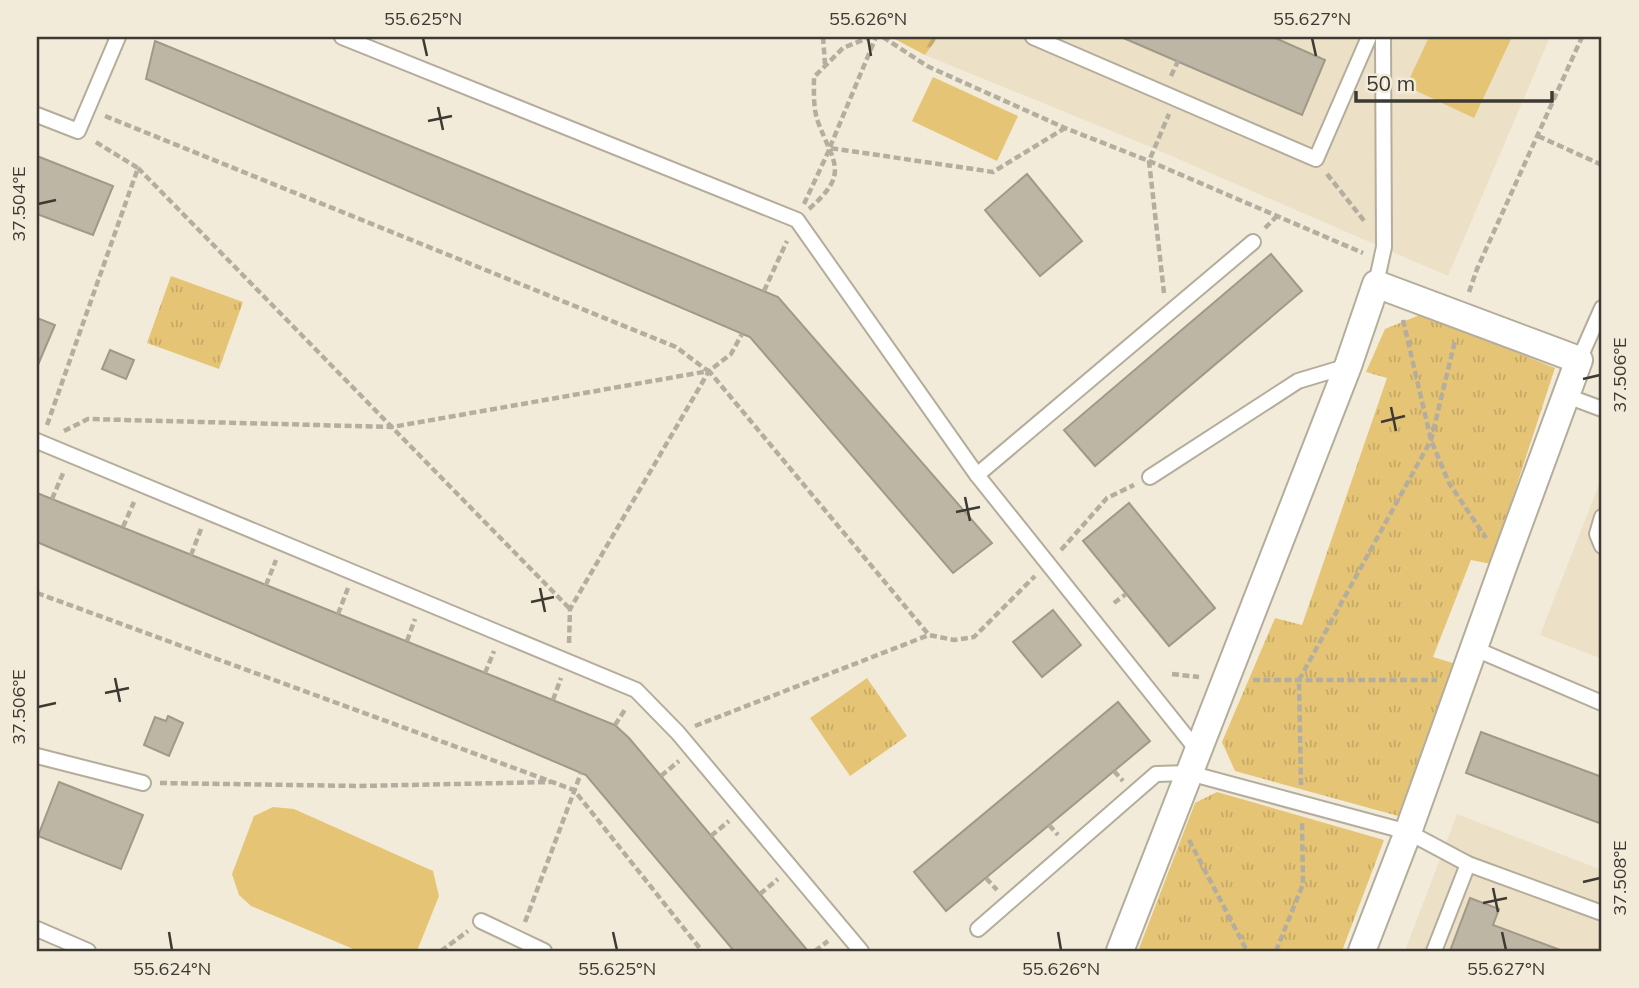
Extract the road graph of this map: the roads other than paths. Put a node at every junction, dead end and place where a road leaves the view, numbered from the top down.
1 (118, 37) edge
2 (342, 37) edge
3 (1033, 37) edge
4 (1369, 37) edge
5 (1383, 37) edge
6 (37, 115) edge
7 (1253, 242) dead end
8 (1376, 284) junction
9 (1602, 308) edge
10 (1579, 360) junction
11 (1348, 366) junction
12 (1567, 396) junction
13 (1602, 409) edge
14 (39, 442) edge
15 (977, 475) junction
16 (1150, 477) road end
17 (1602, 517) edge
18 (1602, 546) edge
19 (1473, 648) junction
20 (1602, 703) edge
21 (37, 756) edge
22 (1193, 762) junction
23 (144, 783) road end
24 (1408, 832) junction
25 (1468, 864) junction
26 (1602, 913) edge
27 (481, 921) road end
28 (37, 929) edge
29 (978, 929) dead end
30 (88, 951) edge
31 (544, 951) edge
32 (861, 951) edge
33 (1120, 951) edge
34 (1362, 951) edge
35 (1434, 951) edge

1 - 6 lane
2 - 15 lane
3 - 4 lane
5 - 8 lane
7 - 15 lane
8 - 10 street
8 - 11 street
9 - 10 lane
10 - 12 street
11 - 16 lane
11 - 22 street
12 - 13 lane
12 - 19 street
14 - 32 lane
15 - 22 lane
17 - 18 lane
19 - 20 lane
19 - 24 street
21 - 23 lane
22 - 24 lane
22 - 29 lane
22 - 33 street
24 - 25 lane
24 - 34 street
25 - 26 lane
25 - 35 lane
27 - 31 lane
28 - 30 lane

